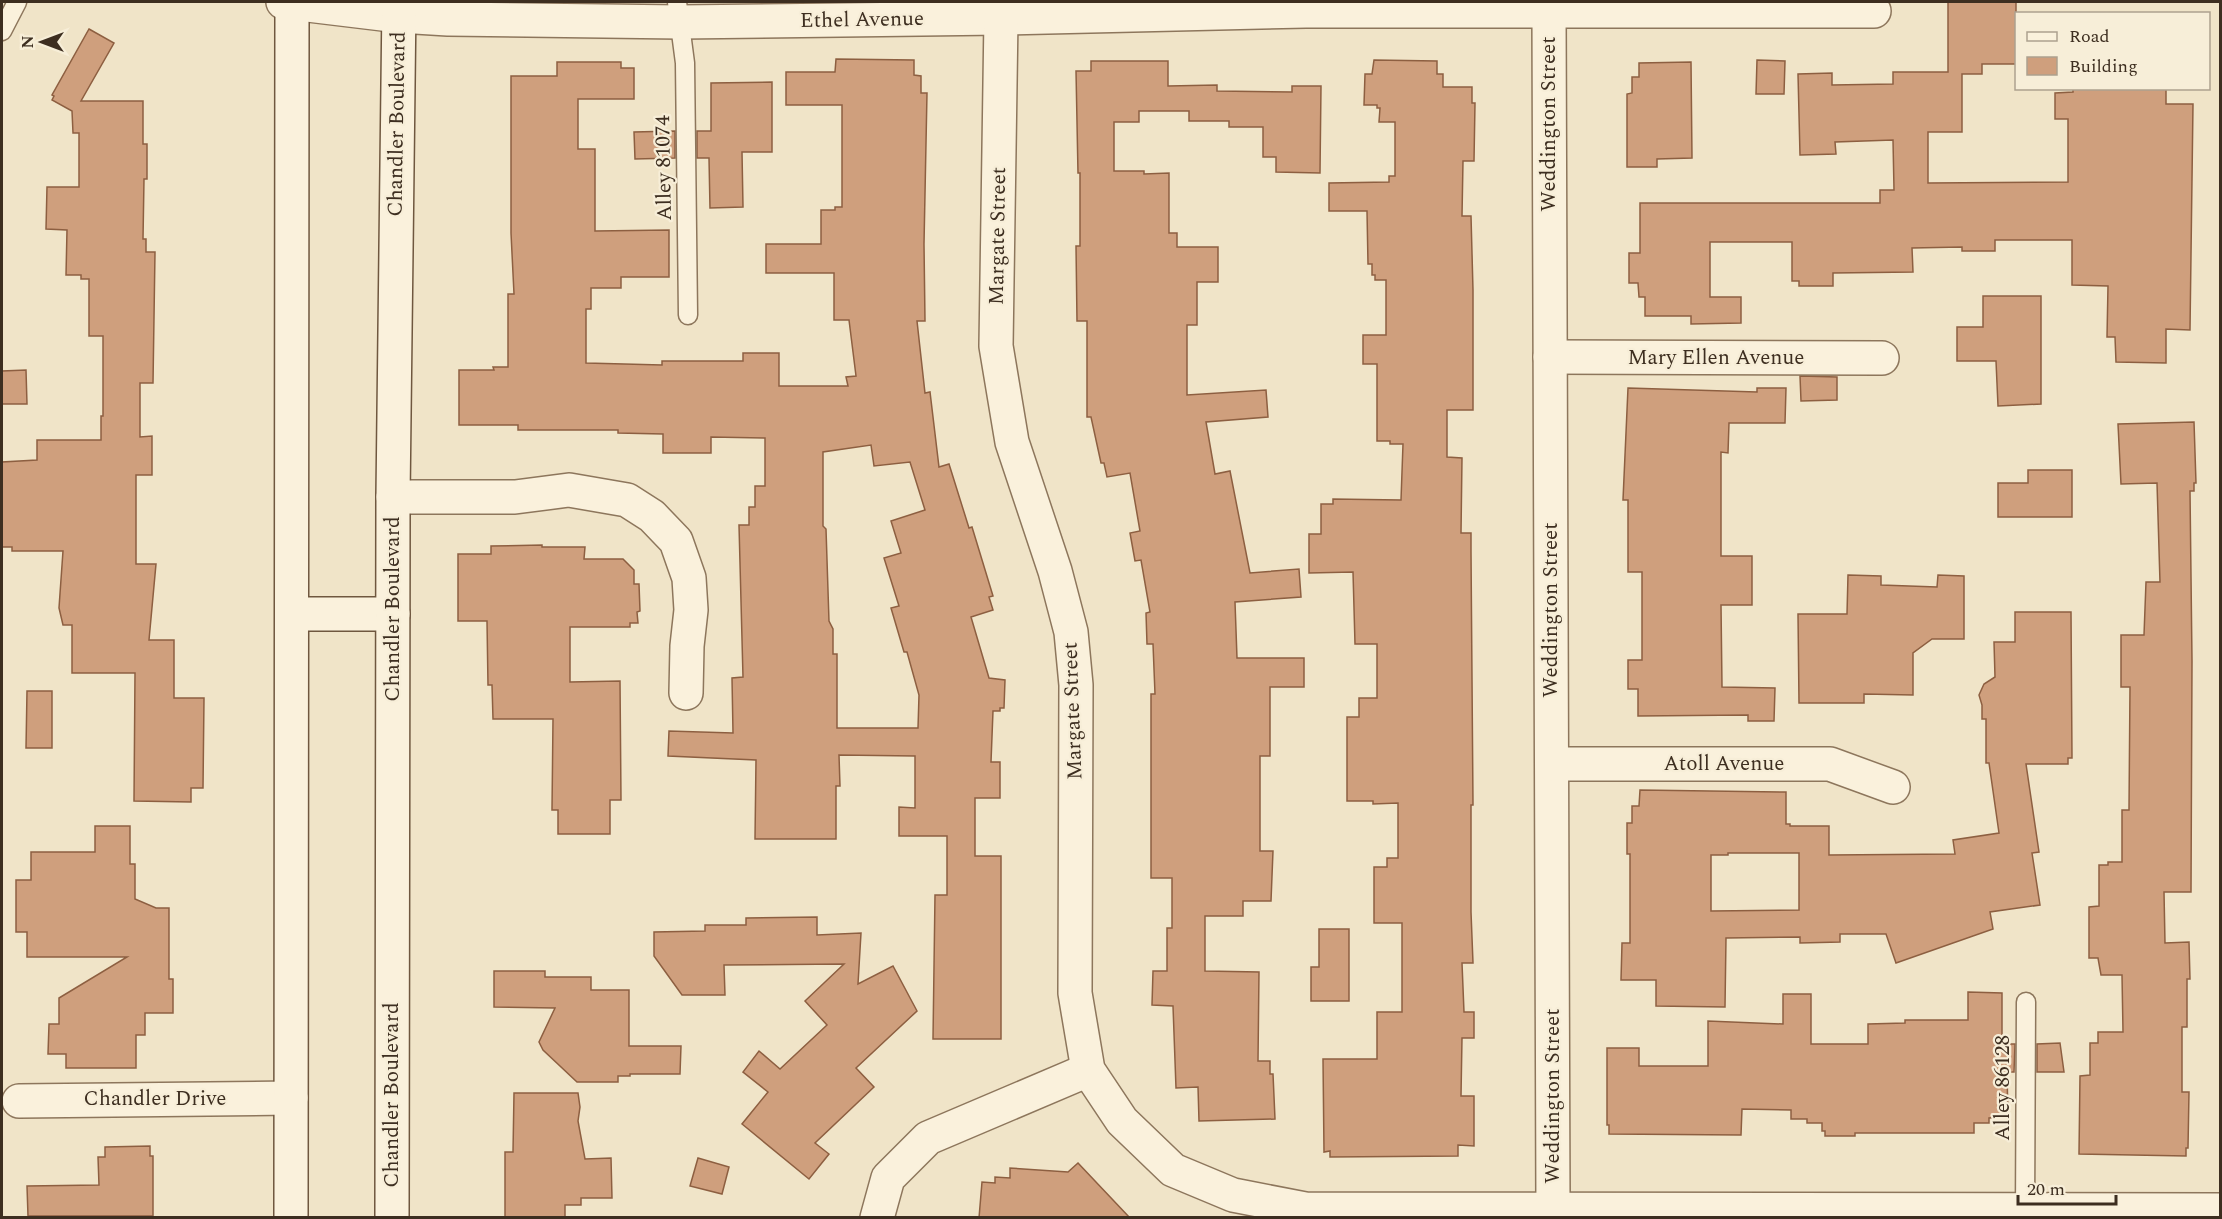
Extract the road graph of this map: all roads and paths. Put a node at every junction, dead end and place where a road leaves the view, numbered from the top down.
1 (17, 2) edge
2 (289, 2) edge
3 (1306, 6) edge
4 (1679, 6) edge
5 (399, 9) edge
6 (1548, 11) junction
7 (1874, 11) dead end
8 (679, 12) edge
9 (1001, 18) junction
10 (2, 31) edge
11 (688, 315) dead end
12 (1550, 357) junction
13 (1882, 358) dead end
14 (393, 497) junction
15 (292, 614) junction
16 (393, 614) junction
17 (686, 693) dead end
18 (1552, 764) junction
19 (1893, 787) dead end
20 (2026, 1002) dead end
21 (1088, 1070) junction
22 (291, 1098) junction
23 (19, 1101) dead end
24 (1553, 1209) junction
25 (2220, 1210) edge
26 (1305, 1213) edge
27 (1791, 1213) edge
28 (2025, 1213) edge
29 (291, 1218) edge
30 (392, 1218) edge
31 (877, 1218) edge

1 - 10 lane
2 - 5 street, Ethel Avenue
2 - 15 street
3 - 6 street, Ethel Avenue
3 - 9 street, Ethel Avenue
4 - 6 street, Ethel Avenue
4 - 7 street, Ethel Avenue
5 - 8 street, Ethel Avenue
5 - 14 street, Chandler Boulevard
6 - 12 street, Weddington Street
8 - 9 street, Ethel Avenue
8 - 11 lane, Alley 81074
9 - 21 street, Margate Street
12 - 13 street, Mary Ellen Avenue
12 - 18 street, Weddington Street
14 - 16 street, Chandler Boulevard
14 - 17 street
15 - 16 street
15 - 22 street
16 - 30 street, Chandler Boulevard
18 - 19 street, Atoll Avenue
18 - 24 street, Weddington Street
20 - 28 lane, Alley 86128
21 - 26 street
21 - 31 street
22 - 23 street, Chandler Drive
22 - 29 street
24 - 26 street
24 - 27 street
25 - 28 street
27 - 28 street

